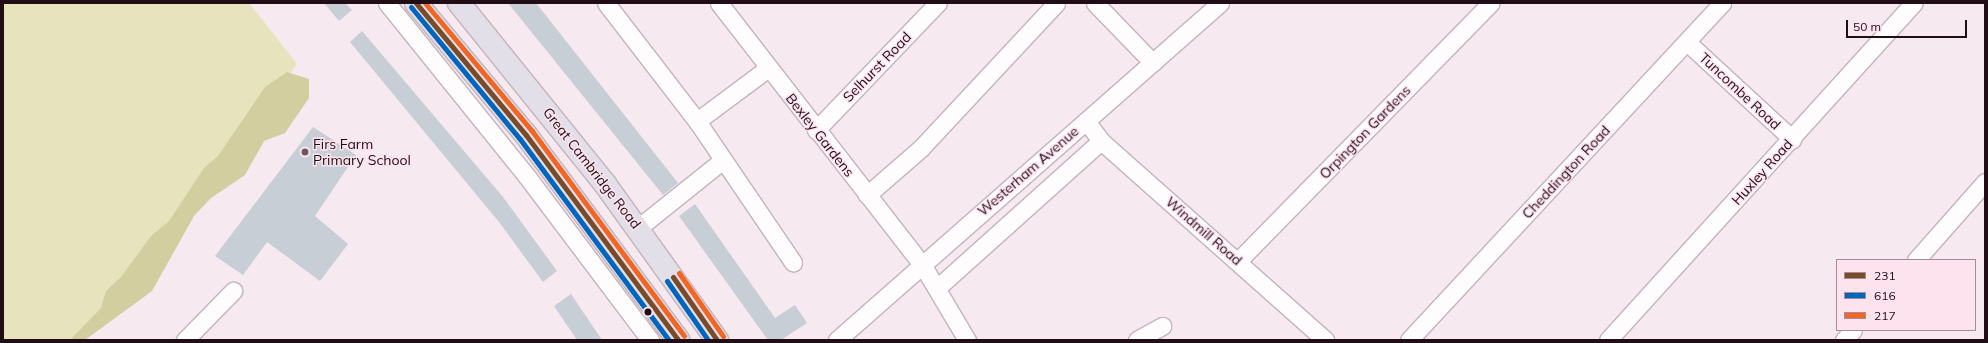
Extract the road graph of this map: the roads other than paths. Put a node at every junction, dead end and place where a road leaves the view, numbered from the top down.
1 (387, 3) edge
2 (416, 3) edge
3 (459, 3) edge
4 (606, 3) edge
5 (719, 3) edge
6 (938, 3) edge
7 (1056, 3) edge
8 (1095, 3) edge
9 (1220, 3) edge
10 (1491, 3) edge
11 (1722, 3) edge
12 (1914, 3) edge
13 (1688, 43) junction
14 (1153, 63) junction
15 (768, 68) junction
16 (1086, 121) junction
17 (697, 122) junction
18 (816, 130) junction
19 (1792, 139) junction
20 (1101, 141) junction
21 (723, 160) junction
22 (1985, 182) edge
23 (1004, 192) junction
24 (867, 195) junction
25 (1021, 212) junction
26 (638, 228) junction
27 (1917, 259) edge
28 (1238, 261) junction
29 (793, 262) dead end
30 (922, 266) junction
31 (936, 288) junction
32 (233, 291) dead end
33 (1162, 326) dead end
34 (1852, 331) edge
35 (845, 338) edge
36 (185, 340) edge
37 (650, 340) edge
38 (678, 340) edge
39 (717, 340) edge
40 (968, 340) edge
41 (1137, 340) edge
42 (1325, 340) edge
43 (1409, 340) edge
44 (1608, 340) edge
45 (1844, 340) edge

1 - 37 street
2 - 38 highway
3 - 26 highway, Great Cambridge Road
4 - 17 street
5 - 15 street, Bexley Gardens
6 - 18 street, Selhurst Road
7 - 24 street
8 - 14 street
9 - 14 street, Westerham Avenue
10 - 28 street, Orpington Gardens
11 - 13 street, Cheddington Road
12 - 19 street, Huxley Road
13 - 19 street, Tuncombe Road
13 - 43 street, Cheddington Road
14 - 16 street, Westerham Avenue
15 - 17 street
15 - 18 street, Bexley Gardens
16 - 20 street, Windmill Road
16 - 23 street, Westerham Avenue
17 - 21 street
18 - 24 street, Bexley Gardens
19 - 44 street, Huxley Road
20 - 25 street, Westerham Avenue
20 - 28 street, Windmill Road
21 - 26 street
21 - 29 street
22 - 27 street
23 - 25 street
23 - 30 street, Westerham Avenue
24 - 30 street, Bexley Gardens
25 - 31 street, Westerham Avenue
26 - 39 highway, Great Cambridge Road
28 - 42 street, Windmill Road
30 - 31 street, Bexley Gardens
30 - 35 street, Westerham Avenue
31 - 40 street, Bexley Gardens
32 - 36 street
33 - 41 street
34 - 45 street

